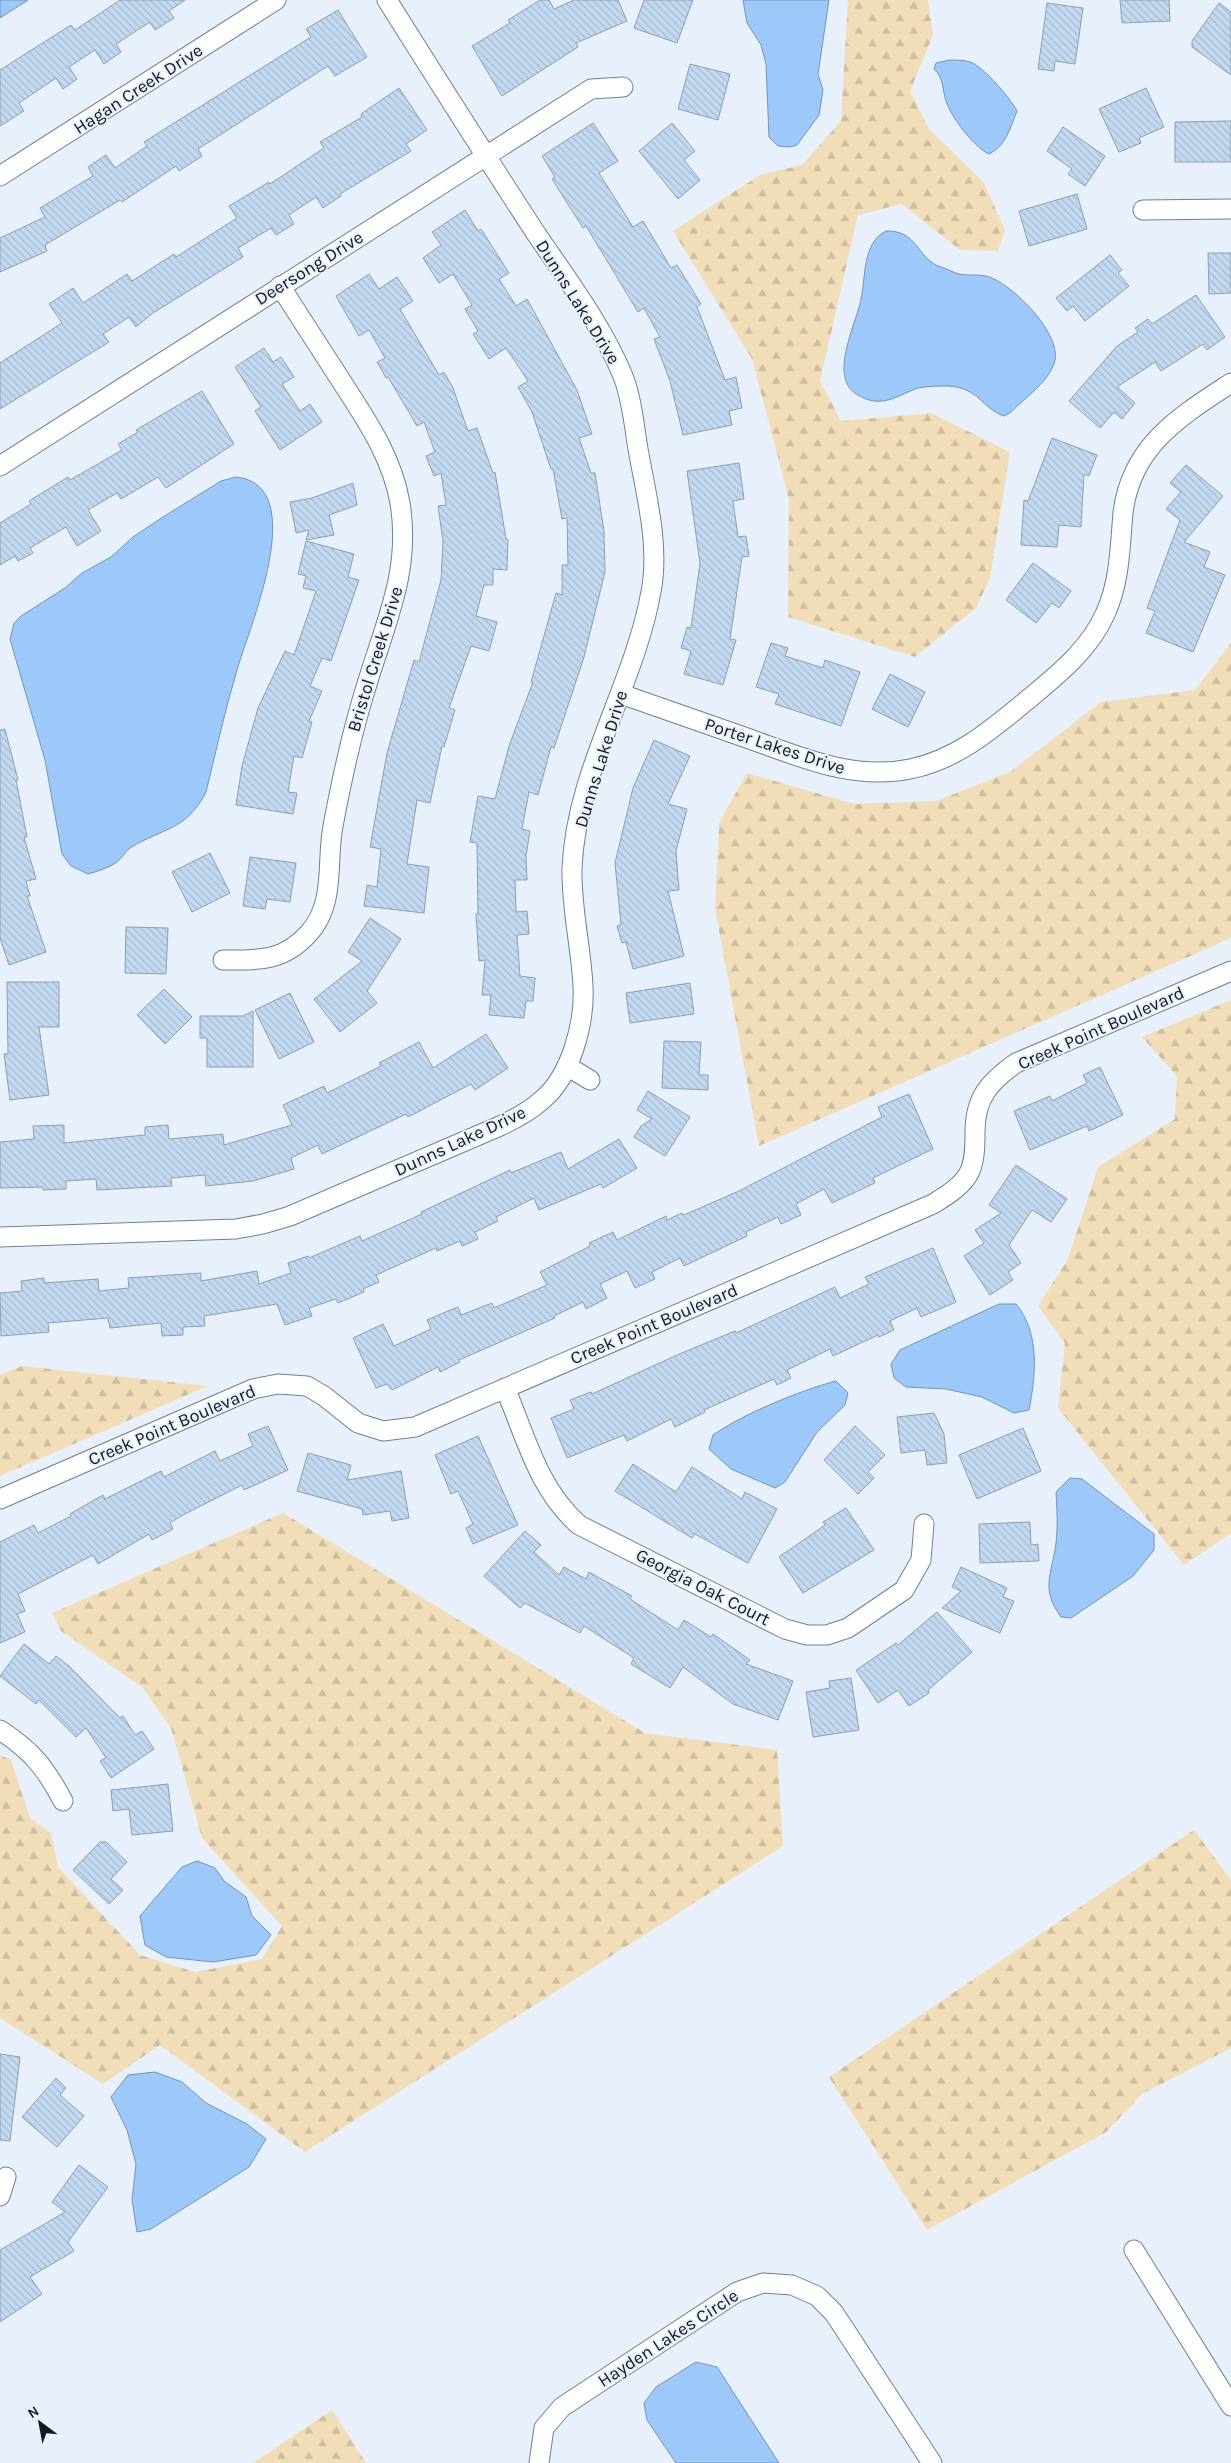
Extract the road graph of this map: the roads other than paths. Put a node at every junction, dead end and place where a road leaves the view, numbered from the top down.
1 (276, 0) edge
2 (388, 0) edge
3 (624, 87) dead end
4 (485, 156) junction
5 (0, 176) edge
6 (1231, 209) edge
7 (1143, 210) dead end
8 (280, 286) junction
9 (1231, 383) edge
10 (0, 466) edge
11 (621, 694) junction
12 (223, 960) dead end
13 (1231, 971) edge
14 (567, 1066) junction
15 (590, 1080) dead end
16 (0, 1237) edge
17 (505, 1388) junction
18 (0, 1499) edge
19 (924, 1524) dead end
20 (0, 1730) edge
21 (63, 1801) dead end
22 (6, 2177) dead end
23 (0, 2196) edge
24 (1134, 2250) dead end
25 (1231, 2406) edge
26 (539, 2463) edge
27 (932, 2463) edge

1 - 5 street, Hagan Creek Drive
2 - 4 street, Dunns Lake Drive
3 - 4 street, Deersong Drive
4 - 8 street, Deersong Drive
4 - 11 street, Dunns Lake Drive
6 - 7 street
8 - 10 street, Deersong Drive
8 - 12 street, Bristol Creek Drive
9 - 11 street, Porter Lakes Drive
11 - 14 street, Dunns Lake Drive
13 - 17 street, Creek Point Boulevard
14 - 15 street
14 - 16 street, Dunns Lake Drive
17 - 18 street, Creek Point Boulevard
17 - 19 street, Georgia Oak Court
20 - 21 street
22 - 23 street
24 - 25 street
26 - 27 street, Hayden Lakes Circle

